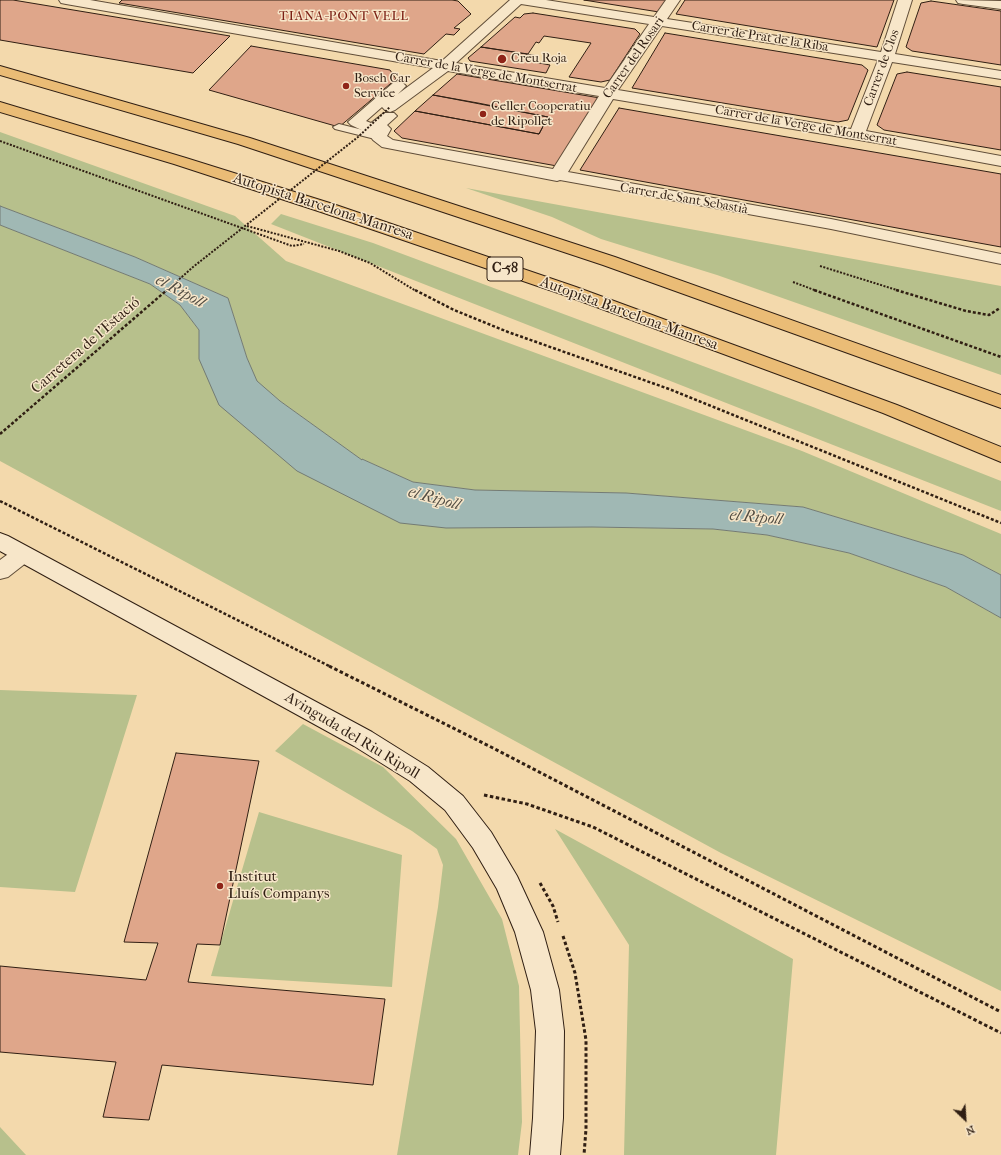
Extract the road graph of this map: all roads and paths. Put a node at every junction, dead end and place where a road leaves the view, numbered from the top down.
1 (66, 0) edge
2 (519, 0) edge
3 (673, 0) edge
4 (905, 0) edge
5 (963, 0) edge
6 (105, 3) edge
7 (1001, 6) edge
8 (660, 22) junction
9 (887, 57) junction
10 (422, 66) dead end
11 (450, 69) junction
12 (0, 70) edge
13 (1001, 75) edge
14 (610, 94) junction
15 (427, 97) dead end
16 (390, 103) junction
17 (0, 107) edge
18 (416, 107) dead end
19 (339, 127) dead end
20 (381, 133) joint
21 (857, 135) junction
22 (0, 141) edge
23 (1001, 161) edge
24 (557, 176) junction
25 (247, 226) junction
26 (307, 243) junction
27 (1001, 258) edge
28 (820, 266) dead end
29 (793, 282) dead end
30 (1000, 308) dead end
31 (1001, 358) edge
32 (1001, 402) edge
33 (0, 434) edge
34 (1001, 455) edge
35 (0, 501) edge
36 (1001, 523) edge
37 (0, 541) edge
38 (23, 554) junction
39 (0, 571) edge
40 (484, 795) dead end
41 (1001, 1012) edge
42 (1001, 1033) edge
43 (545, 1155) edge

1 - 6 street, Carrer de la Verge de Montserrat
2 - 8 street, Carrer de Prat de la Riba
2 - 11 street
3 - 8 street, Carrer del Rosari
4 - 9 street, Carrer de Clos
5 - 7 street
6 - 11 street, Carrer de la Verge de Montserrat
8 - 9 street, Carrer de Prat de la Riba
8 - 14 street, Carrer del Rosari
9 - 13 street, Carrer de Prat de la Riba
9 - 21 street, Carrer de Clos
10 - 16 street
11 - 14 street, Carrer de la Verge de Montserrat
11 - 15 street
11 - 16 street
12 - 32 highway
14 - 21 street, Carrer de la Verge de Montserrat
14 - 24 street, Carrer del Rosari
16 - 18 street
16 - 25 path, Carretera de l'Estació, bridge
17 - 34 highway, Autopista Barcelona-Manresa / C-58
19 - 20 lane
20 - 24 street, Carrer de Sant Sebastià
21 - 23 street, Carrer de la Verge de Montserrat
22 - 26 path
24 - 27 street, Carrer de Sant Sebastià
25 - 26 path
25 - 33 path, Carretera de l'Estació, bridge
26 - 36 path
28 - 30 path
29 - 31 path
35 - 41 path
37 - 38 street, Avinguda del Riu Ripoll
38 - 39 street
38 - 43 street, Avinguda del Riu Ripoll
40 - 42 path

